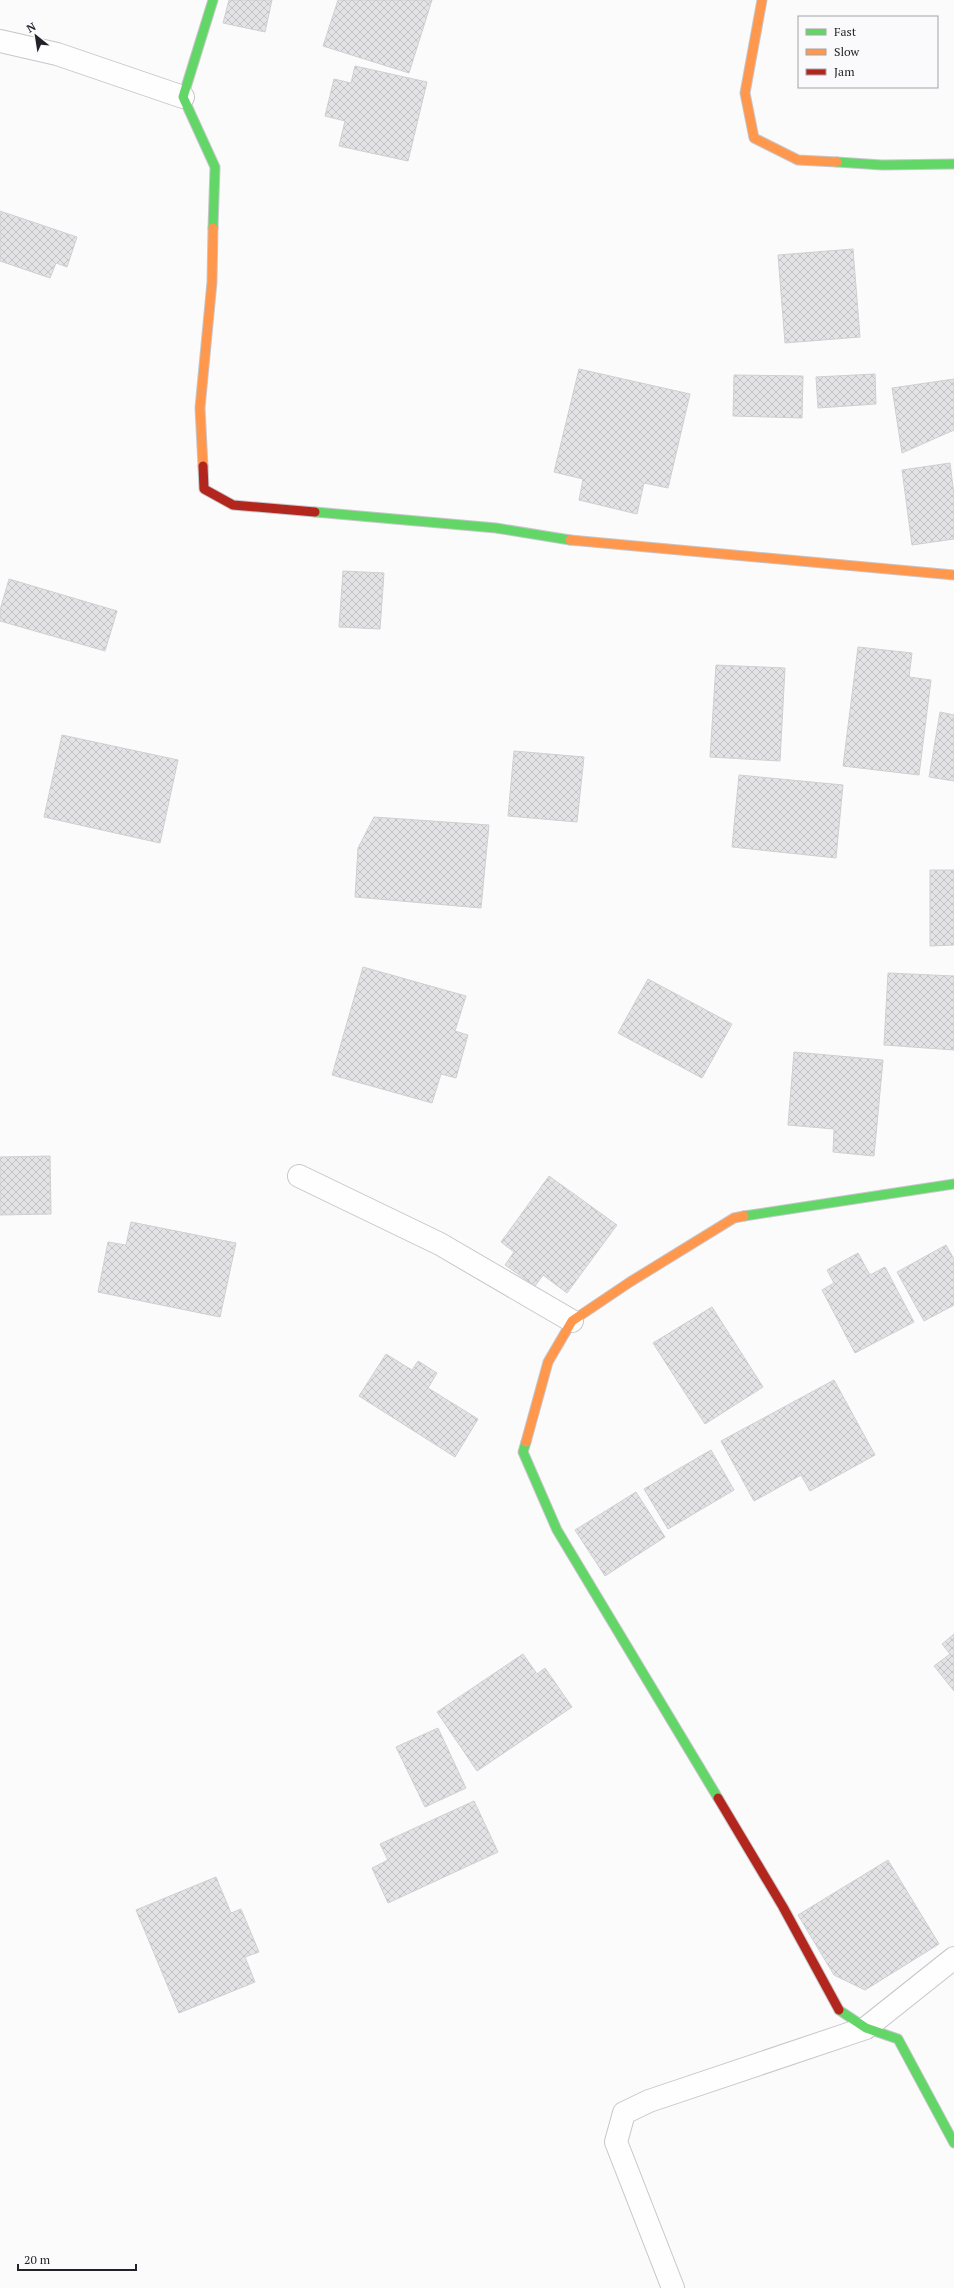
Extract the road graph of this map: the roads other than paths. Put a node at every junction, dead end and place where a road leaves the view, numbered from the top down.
1 (213, 0) edge
2 (762, 0) edge
3 (0, 41) edge
4 (183, 96) junction
5 (954, 164) edge
6 (954, 575) edge
7 (299, 1176) dead end
8 (954, 1184) edge
9 (572, 1322) junction
10 (954, 1958) edge
11 (866, 2028) junction
12 (954, 2143) edge
13 (673, 2288) edge

1 - 4 street
2 - 5 street
3 - 4 street
4 - 6 street
7 - 9 street
8 - 9 street
9 - 11 street
10 - 11 street
11 - 12 street
11 - 13 street

